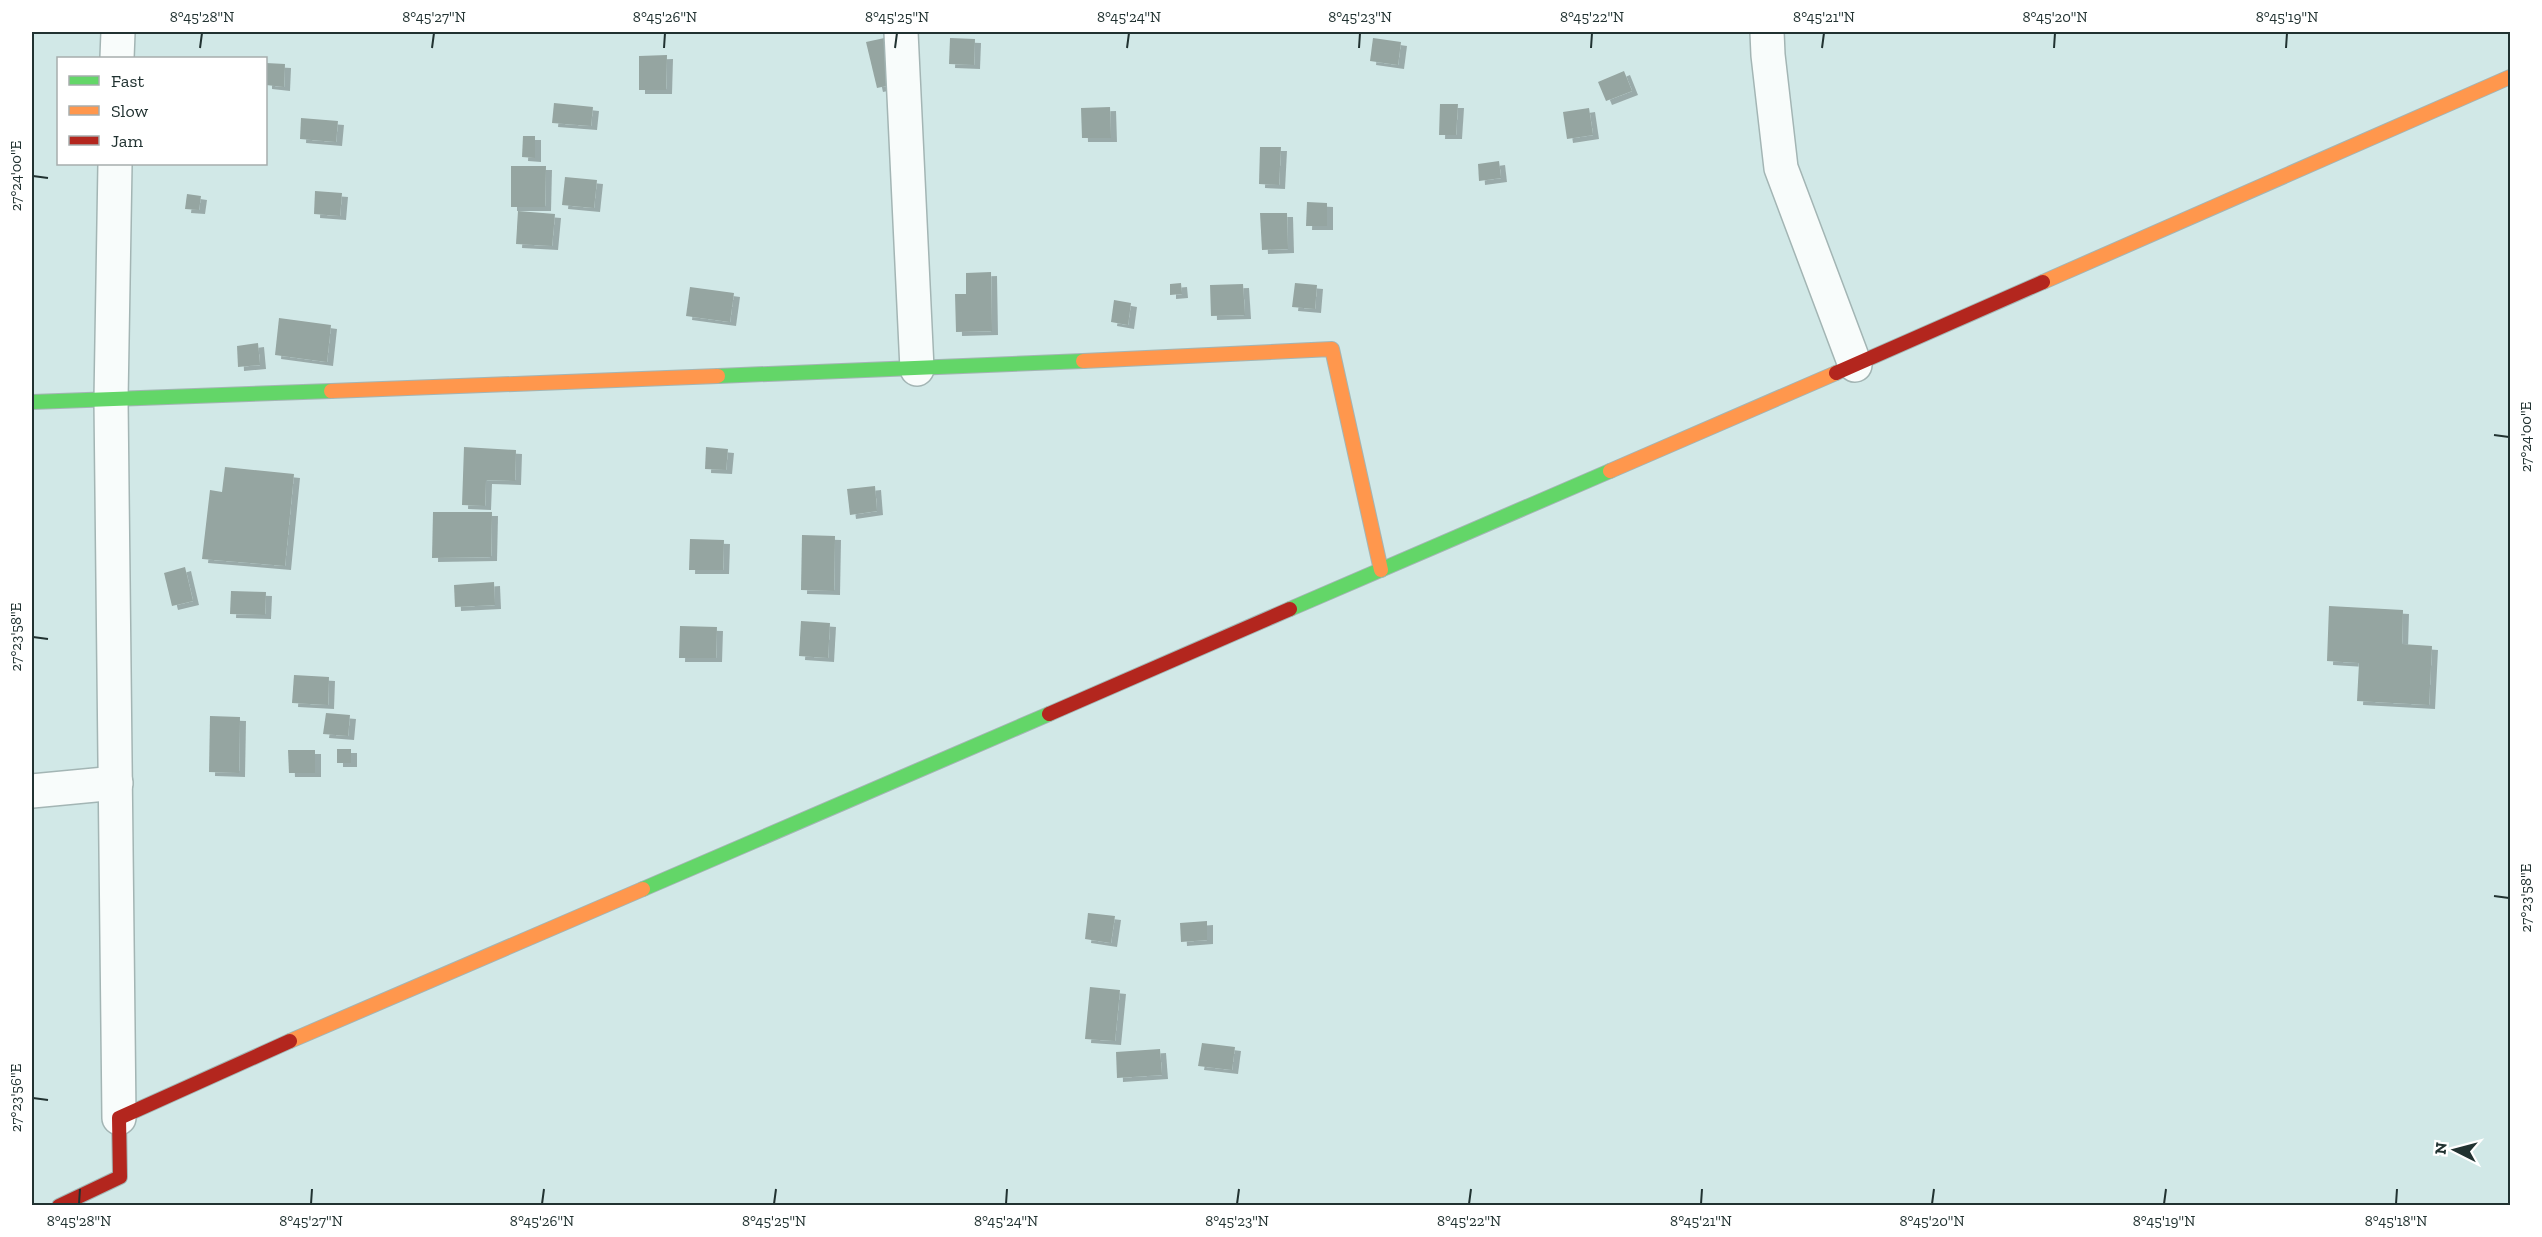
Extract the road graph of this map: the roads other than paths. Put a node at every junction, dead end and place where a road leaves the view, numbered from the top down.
1 (118, 32) edge
2 (901, 32) edge
3 (1767, 32) edge
4 (117, 57) edge
5 (2511, 77) edge
6 (115, 165) edge
7 (1855, 365) junction
8 (917, 369) junction
9 (111, 400) junction
10 (32, 402) edge
11 (1381, 570) junction
12 (116, 783) junction
13 (32, 791) edge
14 (119, 1118) junction
15 (59, 1206) edge

1 - 4 street
2 - 8 street
3 - 7 street
5 - 7 street
6 - 9 street
7 - 11 street
8 - 9 street
8 - 11 street
9 - 10 street
9 - 12 street
11 - 14 street
12 - 13 street
12 - 14 street
14 - 15 street

